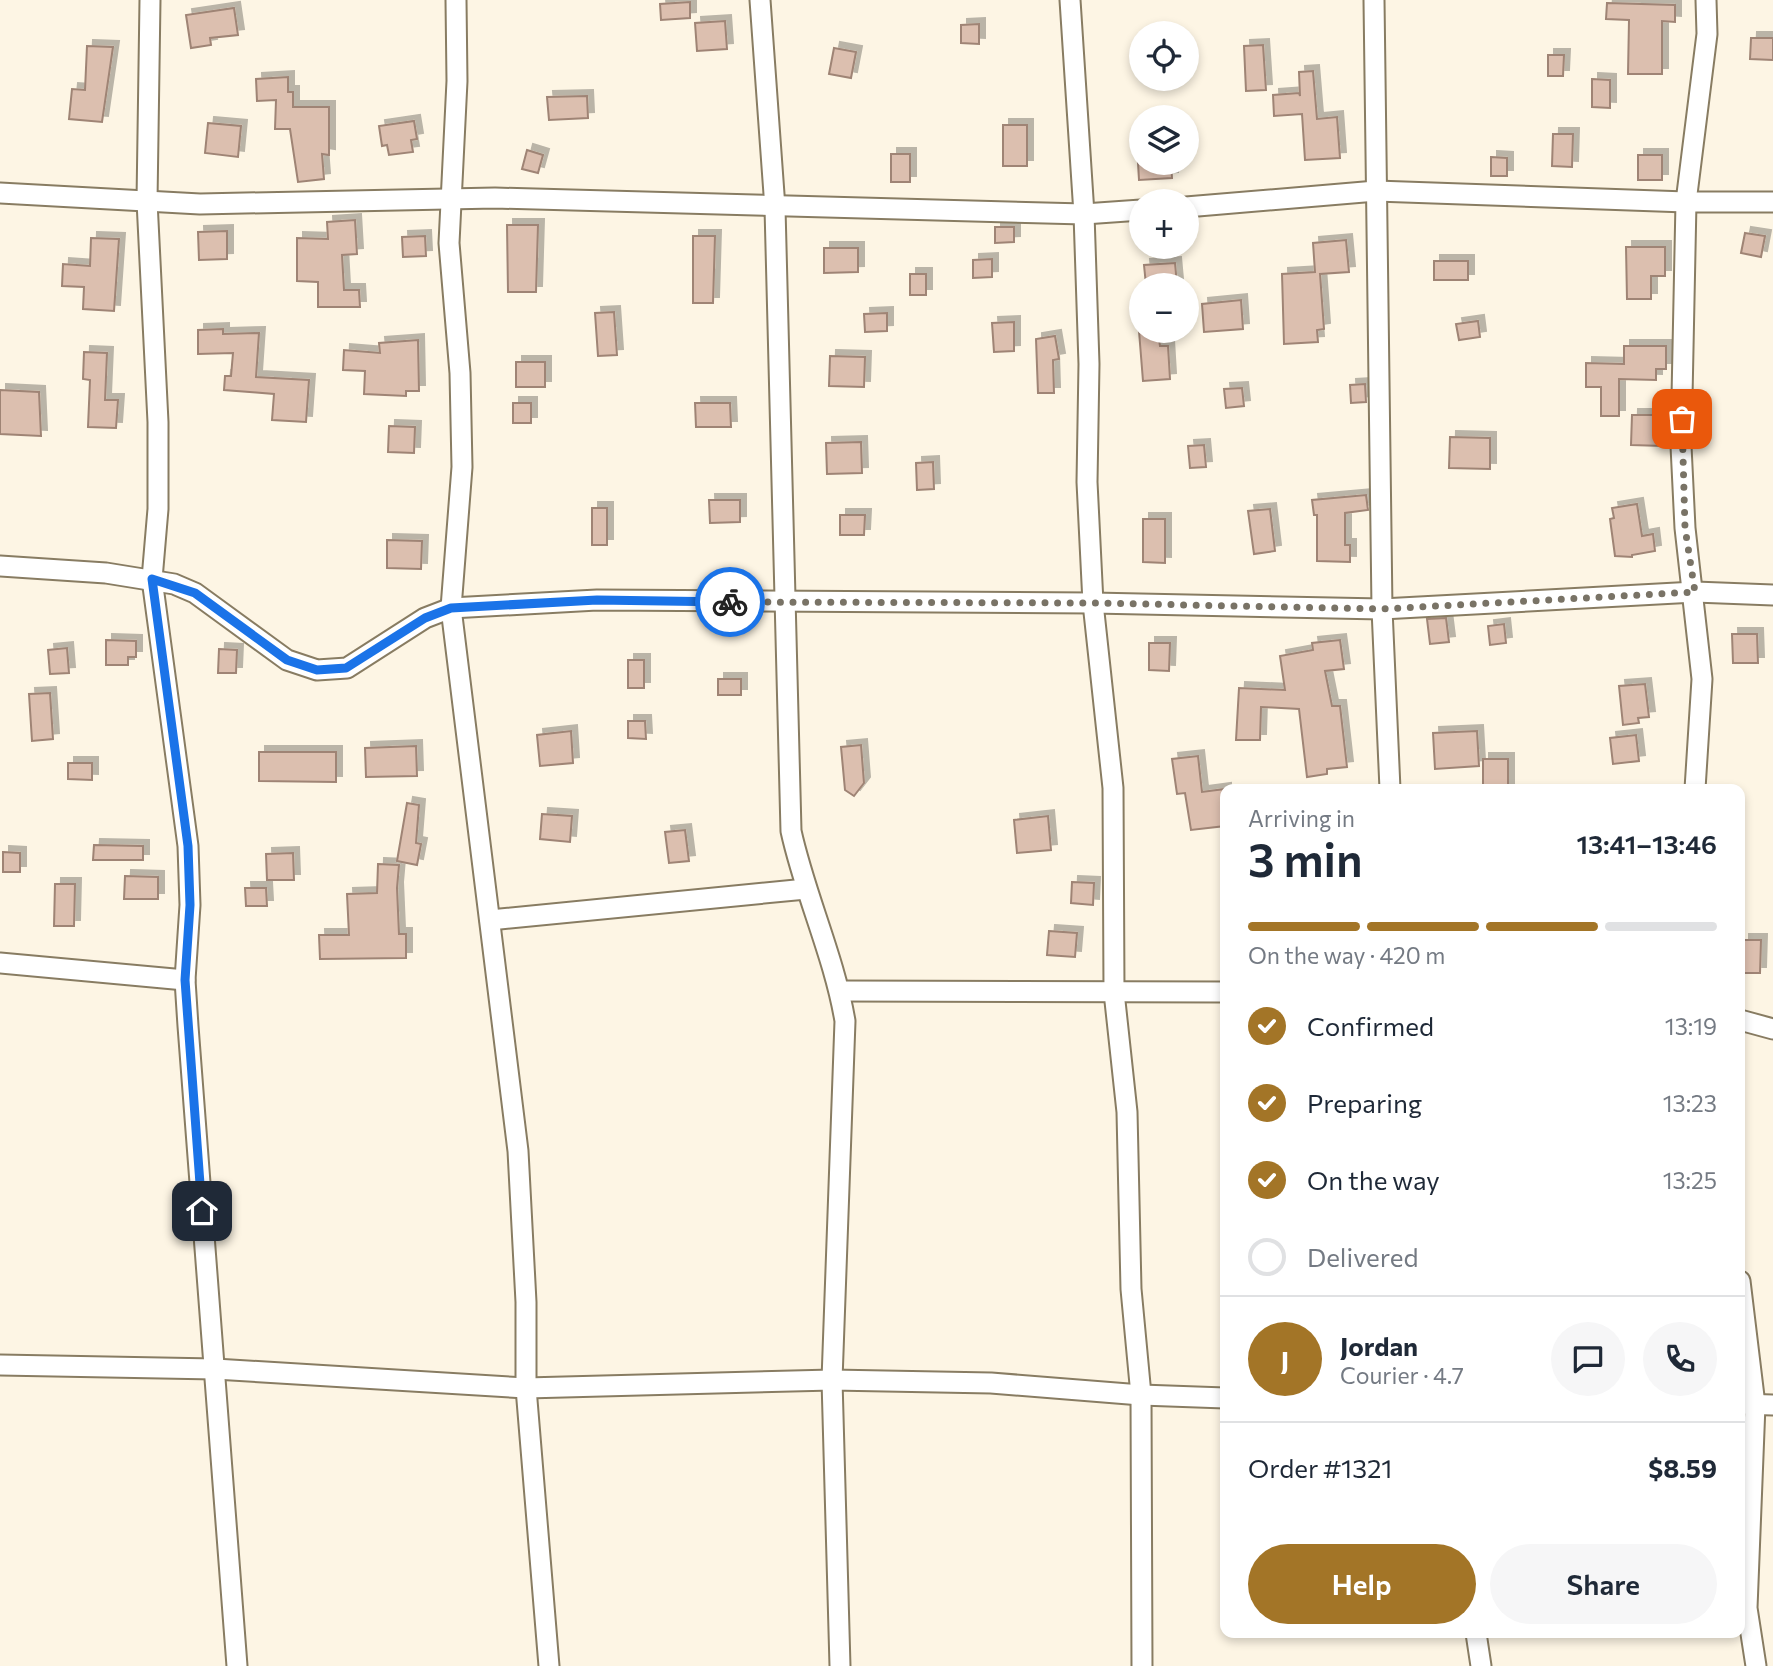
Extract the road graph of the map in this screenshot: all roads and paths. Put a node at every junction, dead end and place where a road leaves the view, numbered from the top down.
1 (150, 0) edge
2 (456, 0) edge
3 (760, 0) edge
4 (1070, 0) edge
5 (1374, 0) edge
6 (1706, 0) edge
7 (1376, 191) junction
8 (0, 193) edge
9 (449, 200) junction
10 (147, 201) junction
11 (1686, 202) junction
12 (1773, 202) edge
13 (1199, 206) edge
14 (775, 208) junction
15 (1129, 211) edge
16 (1084, 214) junction
17 (0, 566) edge
18 (152, 579) junction
19 (1695, 592) junction
20 (1773, 595) edge
21 (786, 603) junction
22 (1093, 603) junction
23 (451, 608) junction
24 (1382, 609) junction
25 (1390, 784) edge
26 (1695, 784) edge
27 (806, 889) junction
28 (490, 920) junction
29 (0, 963) edge
30 (185, 980) junction
31 (840, 991) junction
32 (1114, 992) junction
33 (1220, 992) edge
34 (1745, 1021) edge
35 (1773, 1029) edge
36 (1745, 1319) edge
37 (0, 1365) edge
38 (215, 1369) junction
39 (831, 1380) junction
40 (526, 1388) junction
41 (1141, 1395) junction
42 (1220, 1398) edge
43 (1756, 1404) edge
44 (1477, 1638) edge
45 (237, 1666) edge
46 (549, 1666) edge
47 (840, 1666) edge
48 (1142, 1666) edge
49 (1481, 1666) edge
50 (1756, 1666) edge

1 - 10 street
2 - 9 street
3 - 14 street
4 - 16 street
5 - 7 street
6 - 11 street
7 - 11 street
7 - 13 street
7 - 24 street
8 - 10 street
9 - 10 street
9 - 14 street
9 - 23 street
10 - 18 street
11 - 12 street
11 - 19 street
14 - 16 street
14 - 21 street
15 - 16 street
16 - 22 street
17 - 18 street
18 - 23 street
18 - 30 street
19 - 20 street
19 - 24 street
19 - 26 street
21 - 22 street
21 - 23 street
21 - 27 street
22 - 24 street
22 - 32 street
23 - 28 street
24 - 25 street
27 - 28 street
27 - 31 street
28 - 40 street
29 - 30 street
30 - 38 street
31 - 32 street
31 - 39 street
32 - 33 street
32 - 41 street
34 - 35 street
36 - 43 street
37 - 38 street
38 - 40 street
38 - 45 street
39 - 40 street
39 - 41 street
39 - 47 street
40 - 46 street
41 - 42 street
41 - 48 street
43 - 50 street
44 - 49 street

